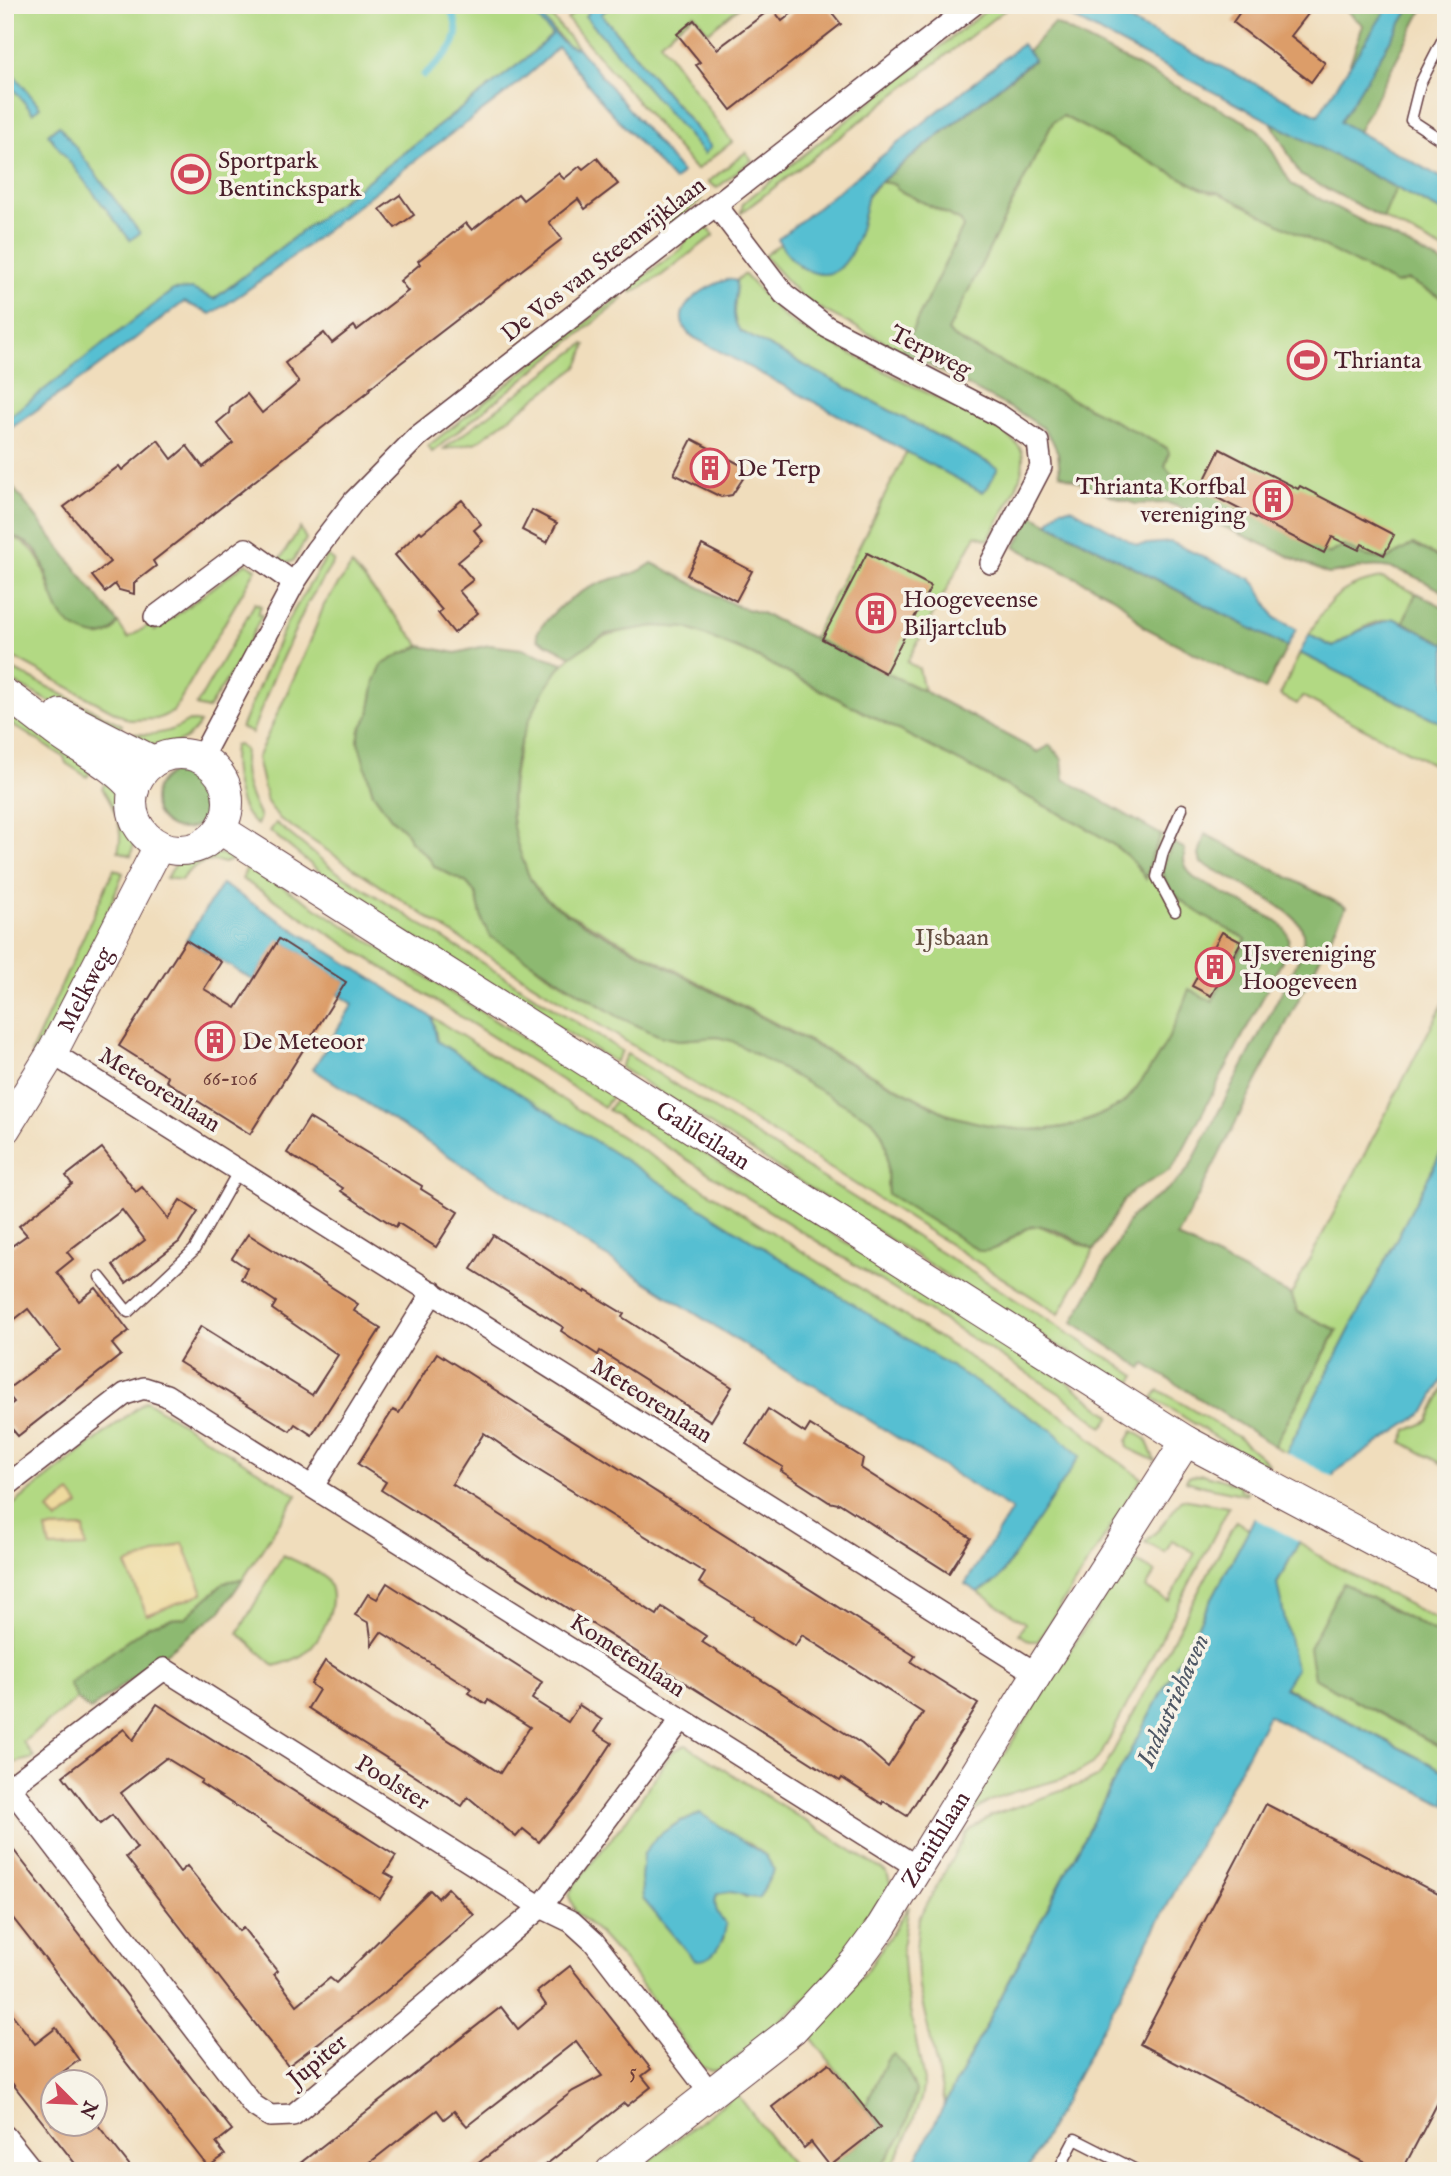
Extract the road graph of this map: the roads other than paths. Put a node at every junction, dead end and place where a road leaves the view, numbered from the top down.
1 (973, 5) edge
2 (1446, 33) edge
3 (1446, 143) edge
4 (716, 205) junction
5 (991, 564) dead end
6 (295, 583) junction
7 (155, 617) dead end
8 (16, 700) edge
9 (201, 758) junction
10 (153, 761) junction
11 (134, 790) junction
12 (1182, 809) dead end
13 (220, 829) junction
14 (159, 846) junction
15 (1175, 911) dead end
16 (52, 1053) junction
17 (5, 1129) edge
18 (239, 1170) junction
19 (100, 1277) dead end
20 (433, 1292) junction
21 (1186, 1441) junction
22 (313, 1486) junction
23 (5, 1487) edge
24 (1446, 1578) edge
25 (1037, 1674) junction
26 (681, 1720) junction
27 (8, 1784) edge
28 (917, 1867) junction
29 (541, 1907) junction
30 (711, 2094) junction
31 (5, 2136) edge
32 (33, 2171) edge
33 (611, 2171) edge
34 (1058, 2171) edge
35 (1138, 2171) edge

1 - 4 street, De Vos van Steenwijklaan
2 - 3 lane
4 - 5 street, Terpweg
4 - 6 street, De Vos van Steenwijklaan
6 - 7 street
6 - 9 street, De Vos van Steenwijklaan
8 - 10 main road
8 - 11 main road
9 - 10 main road
9 - 13 main road
10 - 11 main road
11 - 14 main road
12 - 15 lane
13 - 14 main road
13 - 21 main road, Galileilaan
14 - 16 main road, Melkweg
16 - 17 main road, Melkweg
16 - 18 street, Meteorenlaan
18 - 19 lane
18 - 20 street, Meteorenlaan
20 - 22 street
20 - 25 street, Meteorenlaan
21 - 24 main road, Galileilaan
21 - 25 main road, Zenithlaan
22 - 23 street, Kometenlaan
22 - 26 street, Kometenlaan
25 - 28 main road, Zenithlaan
26 - 28 street, Kometenlaan
26 - 29 street, Jupiter
27 - 29 street, Poolster
27 - 29 street, Jupiter
28 - 30 main road, Zenithlaan
29 - 30 street, Poolster
30 - 33 main road, Zenithlaan
31 - 32 street
34 - 35 lane

